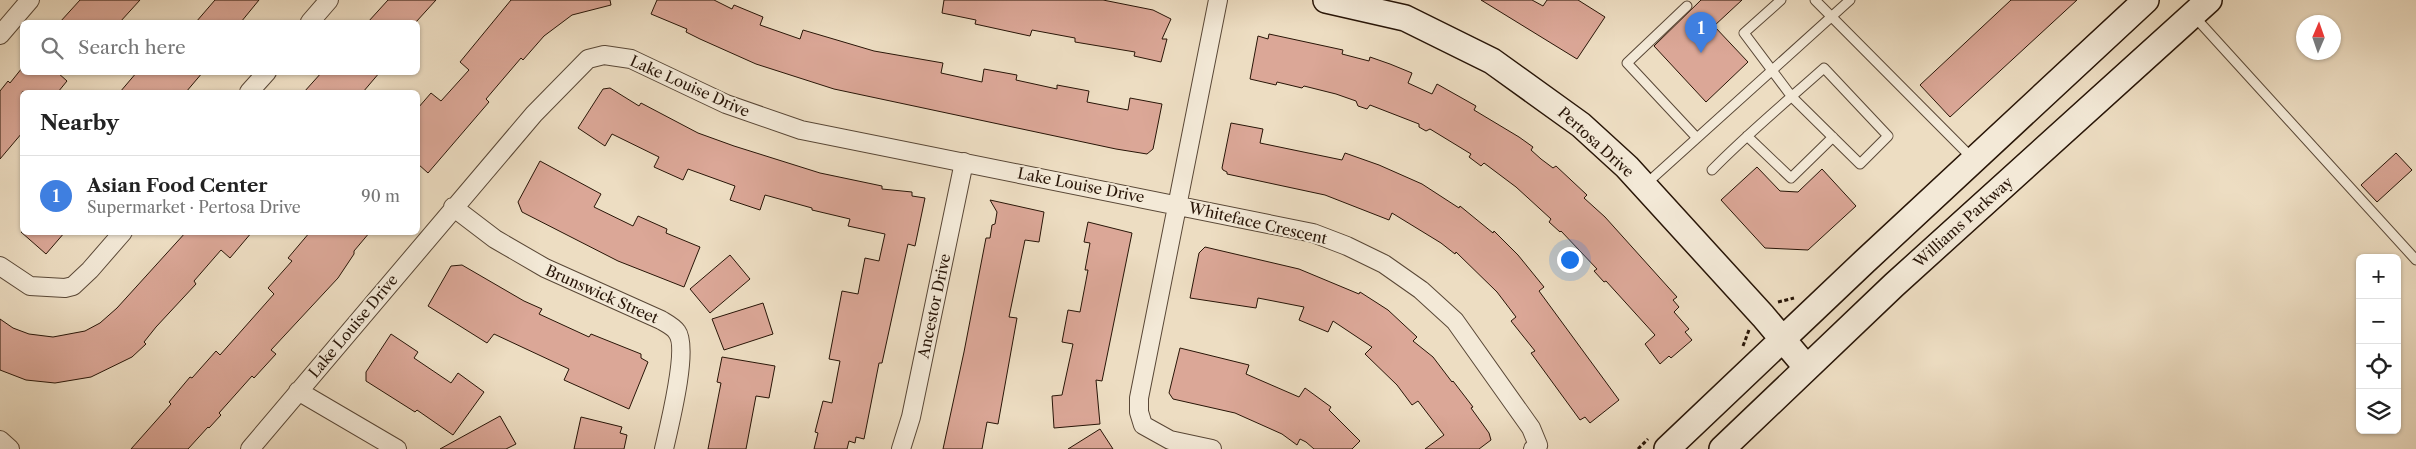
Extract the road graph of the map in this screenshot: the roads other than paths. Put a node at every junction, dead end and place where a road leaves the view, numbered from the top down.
1 (30, 0) edge
2 (328, 0) edge
3 (1218, 0) edge
4 (1326, 0) edge
5 (1781, 0) edge
6 (1815, 0) edge
7 (1850, 0) edge
8 (2146, 0) edge
9 (1687, 6) dead end
10 (2201, 8) edge
11 (1832, 16) junction
12 (312, 20) edge
13 (0, 35) edge
14 (1773, 70) junction
15 (263, 75) edge
16 (251, 90) edge
17 (1792, 97) junction
18 (1747, 136) junction
19 (1833, 137) junction
20 (1697, 138) junction
21 (1974, 159) junction
22 (964, 162) junction
23 (1712, 170) dead end
24 (1644, 186) junction
25 (1179, 205) junction
26 (453, 207) junction
27 (121, 235) edge
28 (2416, 260) edge
29 (0, 266) edge
30 (1782, 340) junction
31 (1807, 368) junction
32 (298, 392) junction
33 (0, 440) edge
34 (10, 449) edge
35 (250, 449) edge
36 (397, 449) edge
37 (664, 449) edge
38 (901, 449) edge
39 (1212, 449) edge
40 (1533, 449) edge
41 (1667, 449) edge
42 (1722, 449) edge

1 - 13 street
2 - 12 street
3 - 25 street, Whiteface Crescent
4 - 24 main road, Pertosa Drive
5 - 14 lane
6 - 11 lane
7 - 11 lane
8 - 21 main road
9 - 20 lane
10 - 28 lane
10 - 31 main road, Williams Parkway
11 - 14 lane
11 - 21 lane
14 - 17 lane
14 - 20 lane
15 - 16 street
17 - 18 lane
17 - 19 lane
17 - 19 lane
18 - 19 lane
18 - 23 lane
20 - 24 lane
21 - 30 main road
22 - 25 street, Lake Louise Drive
22 - 26 street, Lake Louise Drive
22 - 38 street, Ancestor Drive
24 - 30 main road, Pertosa Drive
25 - 39 street, Whiteface Crescent
25 - 40 street, Whiteface Crescent
26 - 32 street, Lake Louise Drive
26 - 37 street, Brunswick Street
27 - 29 street
30 - 31 main road, Pertosa Drive
30 - 41 main road
31 - 42 main road, Williams Parkway
32 - 35 street, Lake Louise Drive
32 - 36 street
33 - 34 street

